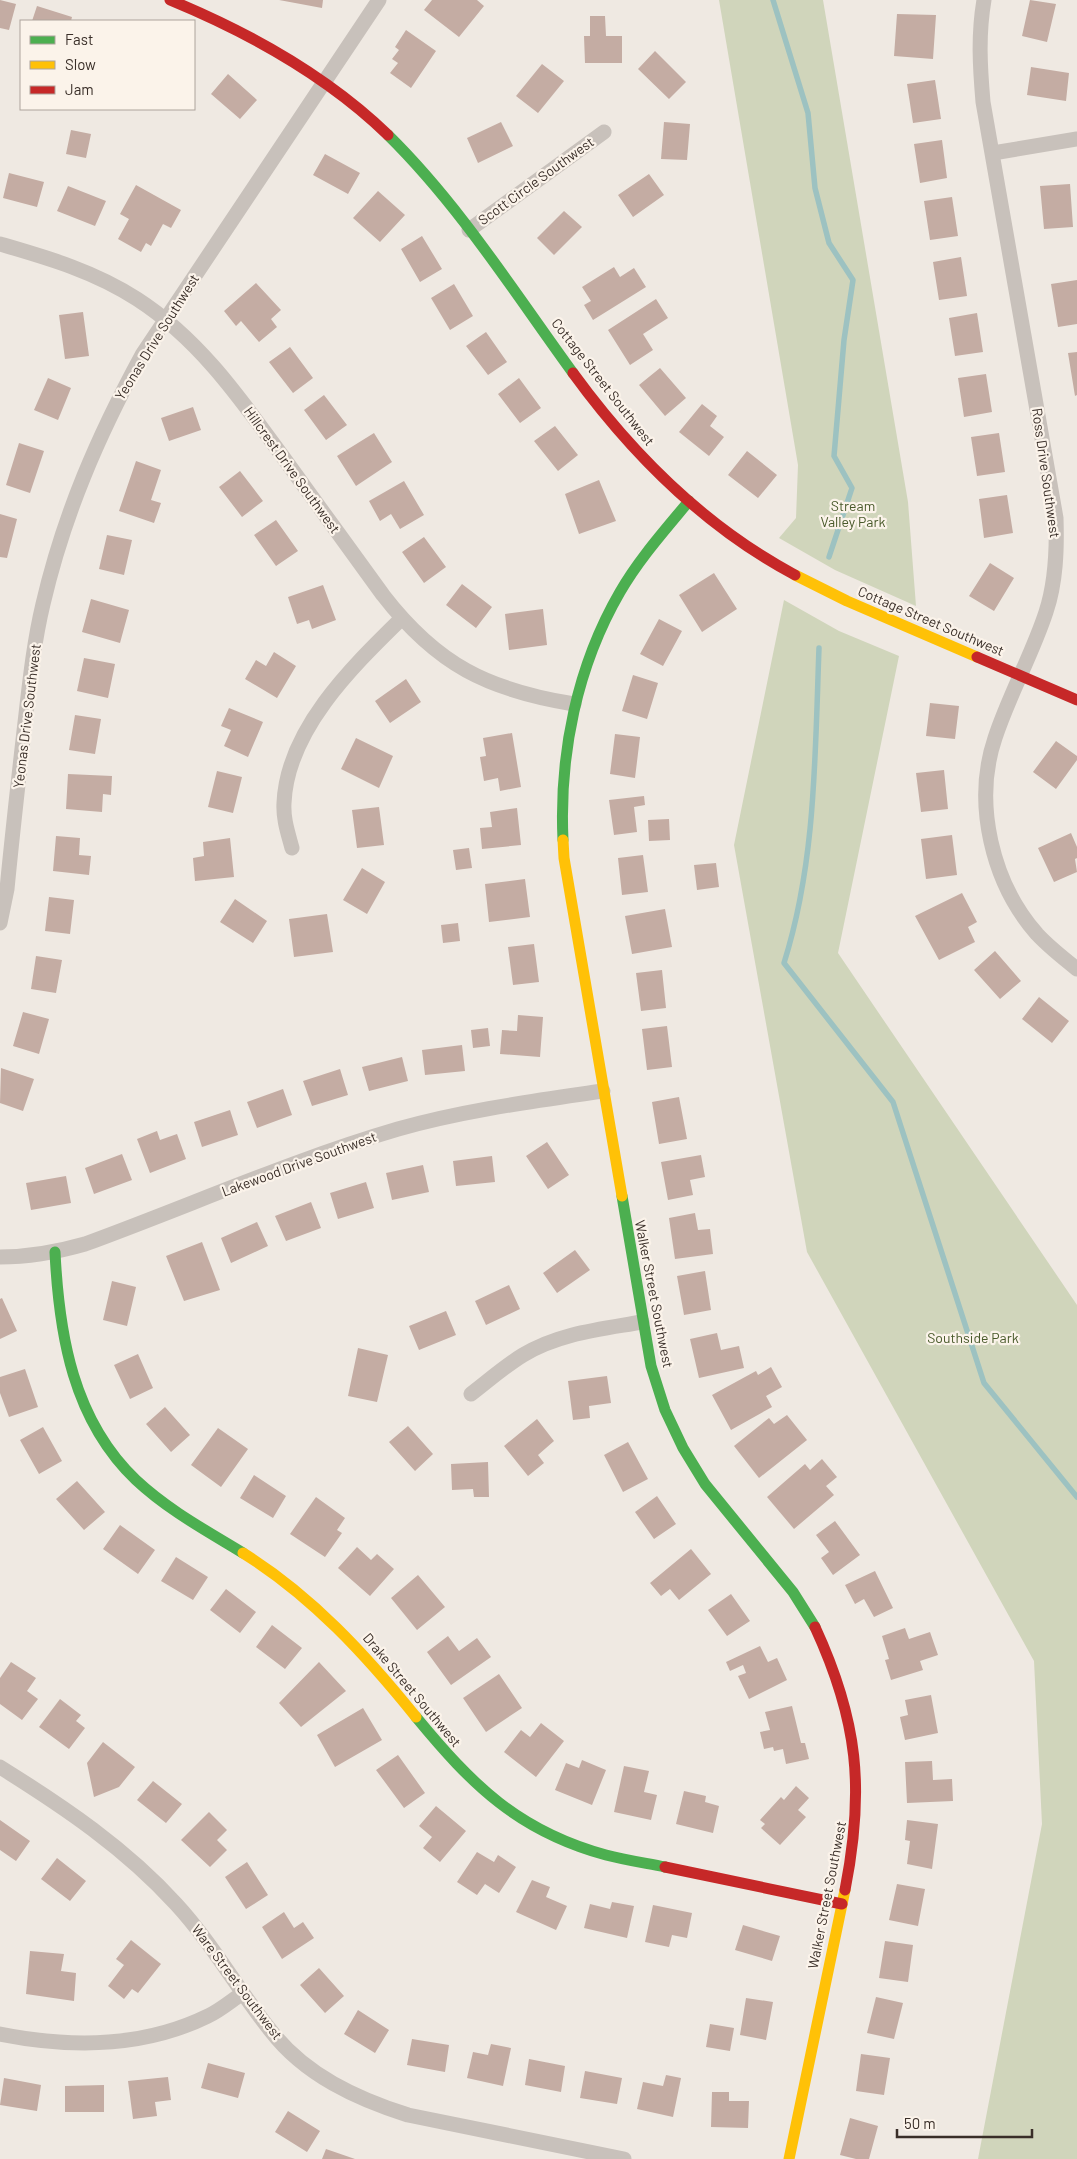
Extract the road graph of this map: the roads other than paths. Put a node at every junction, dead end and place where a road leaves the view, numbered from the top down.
1 (170, 0) edge
2 (379, 0) edge
3 (984, 0) edge
4 (324, 83) junction
5 (604, 132) dead end
6 (1077, 139) edge
7 (993, 153) junction
8 (469, 230) junction
9 (0, 244) edge
10 (166, 319) junction
11 (689, 501) junction
12 (401, 619) junction
13 (1021, 675) junction
14 (1077, 700) edge
15 (574, 704) junction
16 (292, 848) dead end
17 (0, 923) edge
18 (1077, 969) edge
19 (604, 1090) junction
20 (55, 1252) junction
21 (0, 1257) edge
22 (642, 1322) junction
23 (471, 1394) dead end
24 (0, 1767) edge
25 (842, 1904) junction
26 (243, 1993) junction
27 (0, 2034) edge
28 (624, 2159) edge
29 (789, 2159) edge

1 - 4 street, Cottage Street Southwest
2 - 4 street, Yeonas Drive Southwest
3 - 7 street, Ross Drive Southwest
4 - 8 street, Cottage Street Southwest
4 - 10 street, Yeonas Drive Southwest
5 - 8 street, Scott Circle Southwest
6 - 7 street
7 - 13 street, Ross Drive Southwest
8 - 11 street, Cottage Street Southwest
9 - 10 street, Hillcrest Drive Southwest
10 - 12 street, Hillcrest Drive Southwest
10 - 17 street, Yeonas Drive Southwest
11 - 13 street, Cottage Street Southwest
11 - 15 street, Walker Street Southwest
12 - 15 street, Hillcrest Drive Southwest
12 - 16 street
13 - 14 street, Cottage Street Southwest
13 - 18 street, Ross Drive Southwest
15 - 19 street, Walker Street Southwest
19 - 20 street, Lakewood Drive Southwest
19 - 22 street, Walker Street Southwest
20 - 21 street, Lakewood Drive Southwest
20 - 25 street, Drake Street Southwest
22 - 23 street
22 - 25 street, Walker Street Southwest
24 - 26 street, Ware Street Southwest
25 - 29 street, Walker Street Southwest
26 - 27 street
26 - 28 street, Ware Street Southwest

